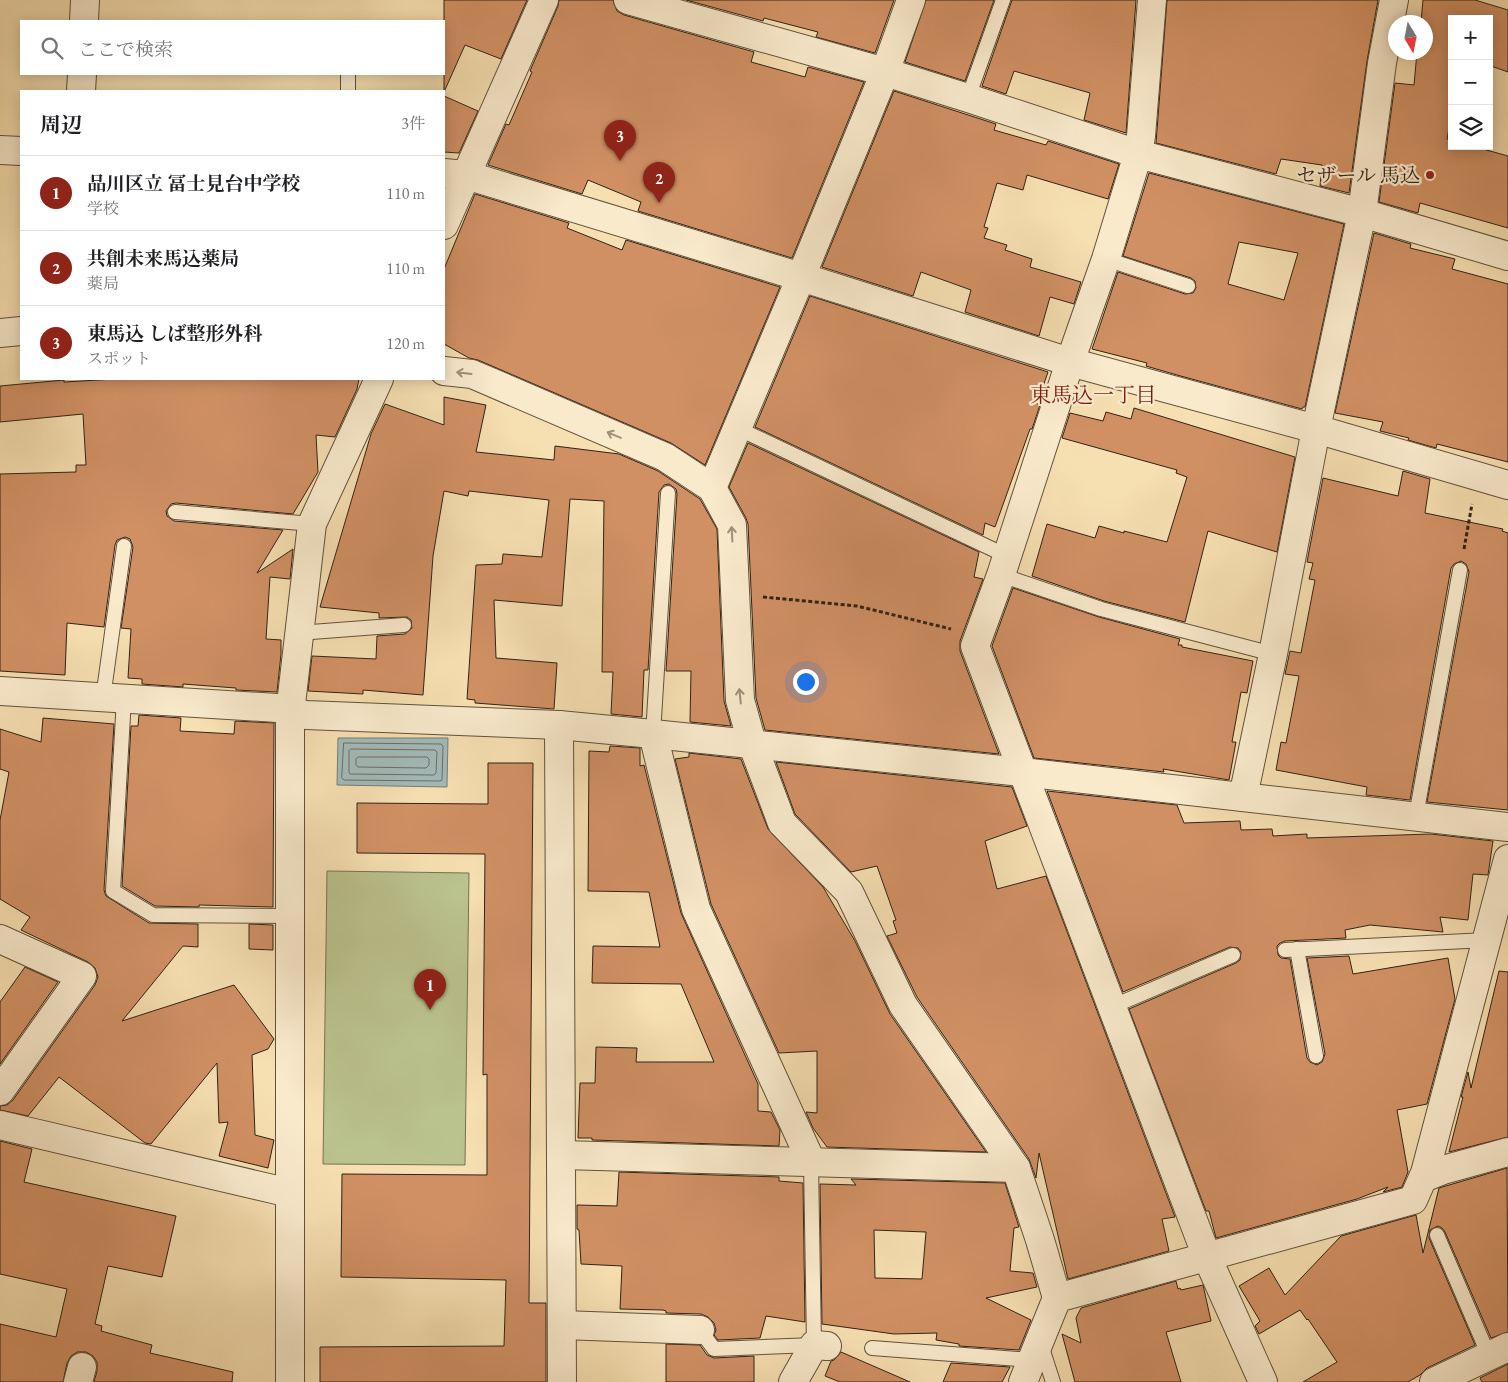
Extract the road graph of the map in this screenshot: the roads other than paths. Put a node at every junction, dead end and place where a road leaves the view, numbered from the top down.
1 (85, 0) edge
2 (544, 0) edge
3 (628, 0) edge
4 (911, 0) edge
5 (1003, 0) edge
6 (1152, 0) edge
7 (1394, 0) edge
8 (84, 20) edge
9 (885, 72) junction
10 (82, 75) edge
11 (348, 75) edge
12 (81, 90) edge
13 (348, 90) edge
14 (968, 98) junction
15 (0, 150) edge
16 (20, 151) edge
17 (1138, 154) junction
18 (455, 174) edge
19 (1362, 214) junction
20 (445, 220) edge
21 (1508, 256) edge
22 (1106, 259) junction
23 (802, 277) junction
24 (1188, 286) dead end
25 (20, 331) edge
26 (0, 333) edge
27 (1070, 362) junction
28 (445, 371) edge
29 (379, 380) edge
30 (737, 428) junction
31 (1316, 429) junction
32 (1508, 485) edge
33 (712, 488) junction
34 (668, 493) dead end
35 (175, 512) dead end
36 (312, 524) junction
37 (124, 546) dead end
38 (1004, 566) junction
39 (1460, 570) road end
40 (404, 624) dead end
41 (298, 634) junction
42 (1273, 654) junction
43 (0, 690) edge
44 (114, 698) junction
45 (290, 713) junction
46 (559, 726) junction
47 (653, 734) junction
48 (752, 743) junction
49 (1022, 772) junction
50 (1244, 797) junction
51 (1416, 816) junction
52 (1508, 826) edge
53 (1508, 859) edge
54 (291, 916) junction
55 (0, 939) edge
56 (1487, 940) junction
57 (1233, 955) dead end
58 (1111, 1007) junction
59 (1316, 1056) dead end
60 (0, 1091) edge
61 (0, 1125) edge
62 (1508, 1152) edge
63 (562, 1155) junction
64 (811, 1162) junction
65 (1016, 1168) junction
66 (1423, 1178) junction
67 (290, 1193) junction
68 (1437, 1235) dead end
69 (1207, 1257) junction
70 (1057, 1298) junction
71 (562, 1325) junction
72 (700, 1330) joint
73 (820, 1345) junction
74 (872, 1348) dead end
75 (1502, 1353) edge
76 (1032, 1361) edge
77 (290, 1382) edge
78 (562, 1382) edge
79 (793, 1382) edge
80 (1053, 1382) edge
81 (1263, 1382) edge
82 (1434, 1382) edge

1 - 8 street
2 - 18 street
3 - 9 street
4 - 9 street
5 - 14 lane
6 - 17 street
7 - 19 street
9 - 14 street
9 - 23 street
10 - 12 street
11 - 13 lane
14 - 17 street
15 - 16 street
17 - 19 street
17 - 22 street
18 - 20 street
18 - 23 street
19 - 21 street
19 - 31 street
22 - 24 lane
22 - 27 street
23 - 27 street
23 - 30 street
25 - 26 street
27 - 31 street
27 - 38 street
33 -> 28 street
29 - 36 street
30 - 33 street
30 - 38 lane
31 - 32 street
31 - 42 street
48 -> 33 street
34 - 47 lane
35 - 36 lane
36 - 41 street
37 - 44 lane
38 - 42 lane
38 - 49 street
39 - 51 lane
40 - 41 lane
41 - 45 street
42 - 50 street
43 - 44 street
44 - 45 street
44 - 54 lane
45 - 46 street
45 - 54 street
46 - 47 street
46 - 63 street
47 - 48 street
47 - 64 street
48 - 49 street
48 - 65 street
49 - 50 street
49 - 58 street
50 - 51 street
51 - 52 street
53 - 56 street
54 - 67 street
55 - 60 street
56 - 59 lane
56 - 66 street
57 - 58 lane
58 - 69 street
61 - 67 street
62 - 66 street
63 - 64 street
63 - 71 street
64 - 65 street
64 - 73 lane
65 - 70 street
66 - 69 street
67 - 77 street
68 - 75 lane
69 - 70 street
69 - 81 street
70 - 76 street
71 - 72 street
71 - 78 street
72 - 73 lane
73 - 79 street
74 - 76 lane
75 - 82 street
76 - 80 lane

